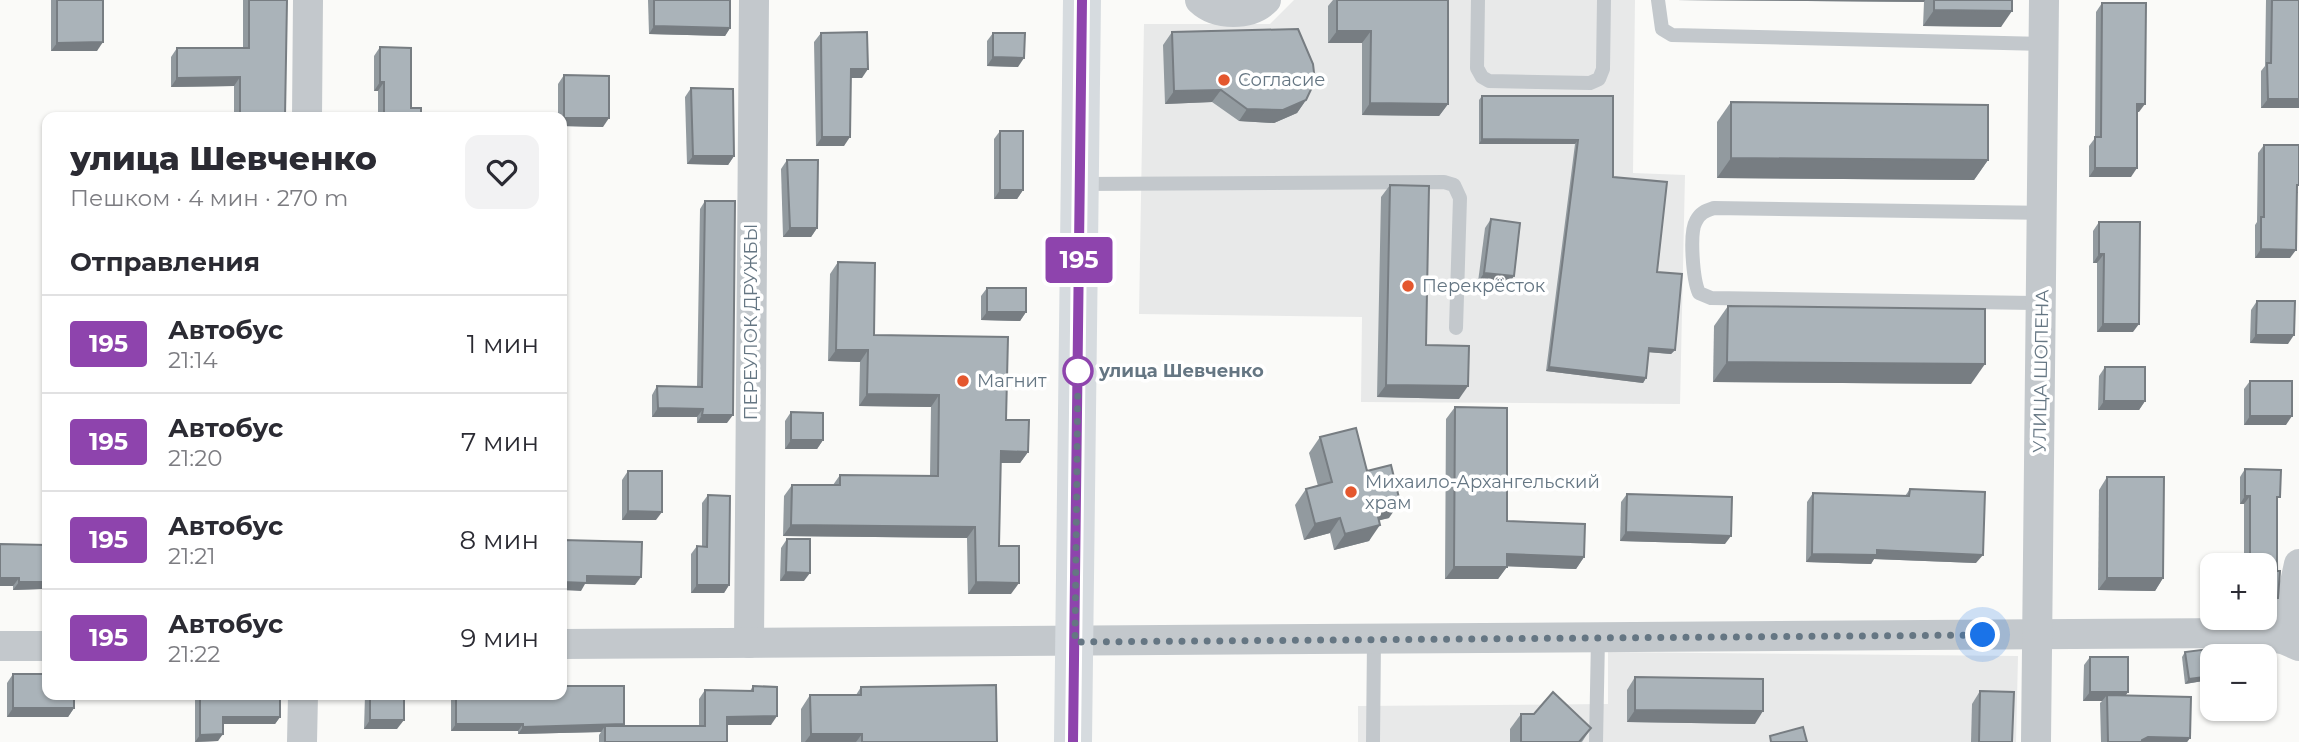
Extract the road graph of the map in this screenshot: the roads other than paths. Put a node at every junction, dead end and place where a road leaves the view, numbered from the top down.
1 (309, 0) edge
2 (754, 0) edge
3 (1082, 0) edge
4 (1200, 0) edge
5 (1266, 0) edge
6 (1478, 0) edge
7 (1604, 0) edge
8 (1658, 0) edge
9 (2045, 0) edge
10 (2044, 44) junction
11 (307, 112) edge
12 (1080, 184) junction
13 (2043, 213) junction
14 (2042, 303) junction
15 (1456, 328) dead end
16 (2299, 564) edge
17 (2038, 634) junction
18 (1598, 638) junction
19 (1374, 640) junction
20 (1075, 642) junction
21 (749, 643) junction
22 (2291, 643) edge
23 (567, 644) edge
24 (0, 646) edge
25 (42, 646) edge
26 (303, 700) edge
27 (302, 742) edge
28 (1073, 742) edge
29 (1373, 742) edge
30 (1596, 742) edge
31 (2036, 742) edge

1 - 11 street
2 - 21 street, ПЕРЕУЛОК ДРУЖБЫ
3 - 12 main road
4 - 5 street
6 - 7 lane
8 - 10 lane
9 - 10 street, УЛИЦА ШОПЕНА
10 - 13 street, УЛИЦА ШОПЕНА
12 - 15 lane
12 - 20 main road
13 - 14 street, УЛИЦА ШОПЕНА
13 - 14 lane
14 - 17 street, УЛИЦА ШОПЕНА
16 - 22 street
17 - 18 street
17 - 22 street
17 - 31 street, УЛИЦА ШОПЕНА
18 - 19 street
18 - 30 lane
19 - 20 street
19 - 29 lane
20 - 21 street
20 - 28 main road
21 - 23 street
24 - 25 street
26 - 27 street

